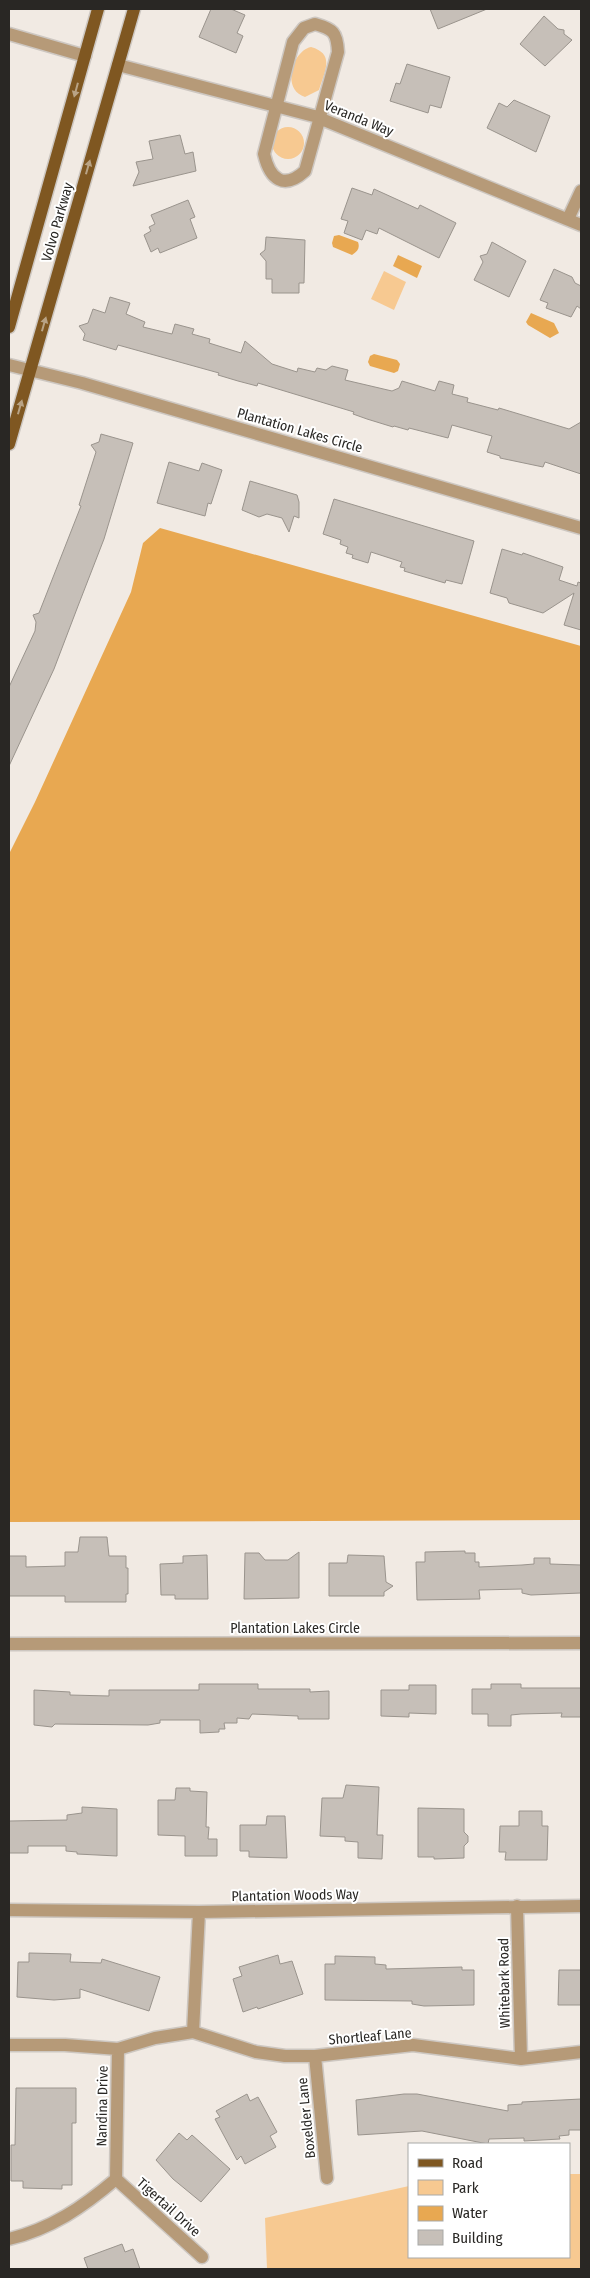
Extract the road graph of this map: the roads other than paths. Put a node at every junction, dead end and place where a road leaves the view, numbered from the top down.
1 (98, 9) edge
2 (134, 9) edge
3 (9, 34) edge
4 (85, 56) junction
5 (118, 65) junction
6 (275, 106) junction
7 (321, 119) junction
8 (581, 191) edge
9 (568, 219) junction
10 (581, 224) edge
11 (9, 327) edge
12 (9, 365) edge
13 (31, 371) junction
14 (9, 444) edge
15 (581, 528) edge
16 (581, 1643) edge
17 (9, 1644) edge
18 (517, 1906) junction
19 (581, 1906) edge
20 (9, 1910) edge
21 (198, 1912) junction
22 (193, 2032) junction
23 (9, 2045) edge
24 (118, 2050) junction
25 (581, 2052) edge
26 (315, 2056) junction
27 (520, 2059) junction
28 (327, 2178) dead end
29 (116, 2179) junction
30 (9, 2239) edge
31 (202, 2257) dead end

1 - 4 main road, Volvo Parkway
2 - 5 main road, Volvo Parkway
3 - 4 street
4 -> 11 main road, Volvo Parkway
5 - 6 street, Veranda Way
13 -> 5 main road, Volvo Parkway
6 - 7 street, Veranda Way
6 - 7 street
6 - 7 street
7 - 9 street, Veranda Way
8 - 9 street
9 - 10 street, Veranda Way
12 - 13 street, Plantation Lakes Circle
14 -> 13 main road, Volvo Parkway
13 - 15 street, Plantation Lakes Circle
16 - 17 street, Plantation Lakes Circle
18 - 19 street, Plantation Woods Way
18 - 21 street, Plantation Woods Way
18 - 27 street, Whitebark Road
20 - 21 street, Plantation Woods Way
21 - 22 street
22 - 24 street, Nandina Drive
22 - 26 street, Shortleaf Lane
23 - 24 street
24 - 29 street, Nandina Drive
25 - 27 street, Shortleaf Lane
26 - 27 street, Shortleaf Lane
26 - 28 street, Boxelder Lane
29 - 30 street
29 - 31 street, Tigertail Drive

